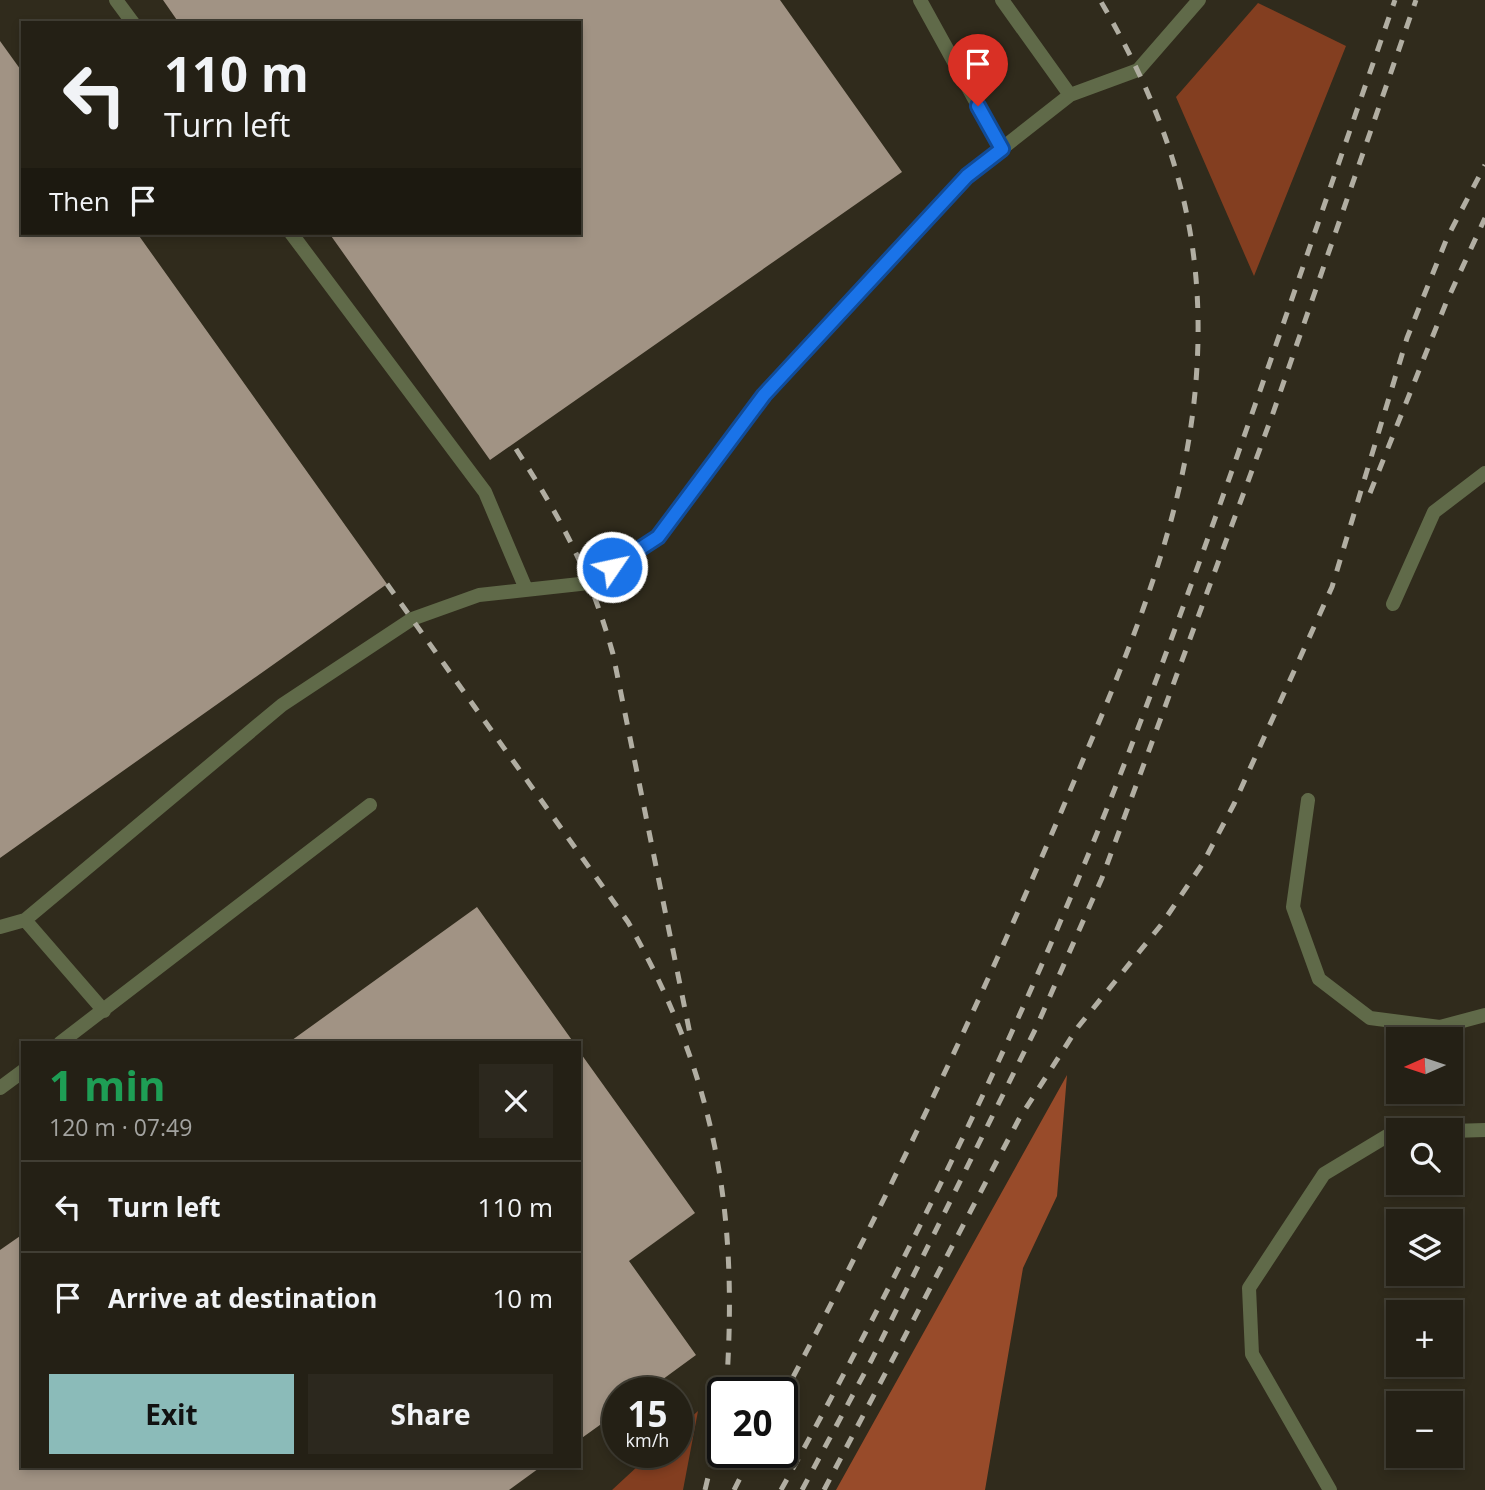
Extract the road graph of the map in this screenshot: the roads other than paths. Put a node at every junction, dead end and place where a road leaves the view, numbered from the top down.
1 (116, 0) edge
2 (919, 0) edge
3 (1002, 0) edge
4 (1199, 0) edge
5 (132, 21) edge
6 (1070, 95) junction
7 (1002, 149) junction
8 (292, 235) edge
9 (1485, 472) edge
10 (526, 590) junction
11 (1393, 604) dead end
12 (1308, 800) dead end
13 (370, 805) dead end
14 (25, 920) junction
15 (0, 927) edge
16 (104, 1011) junction
17 (1485, 1015) edge
18 (63, 1041) edge
19 (21, 1072) edge
20 (0, 1088) edge
21 (1485, 1130) edge
22 (1463, 1131) edge
23 (1386, 1137) edge
24 (1329, 1490) edge

1 - 5 lane
2 - 7 lane
3 - 6 lane
4 - 6 lane
6 - 7 lane
7 - 10 lane
8 - 10 lane
9 - 11 lane
10 - 14 lane
12 - 17 lane
13 - 16 lane
14 - 15 lane
14 - 16 lane
16 - 18 lane
19 - 20 lane
21 - 22 lane
23 - 24 lane

